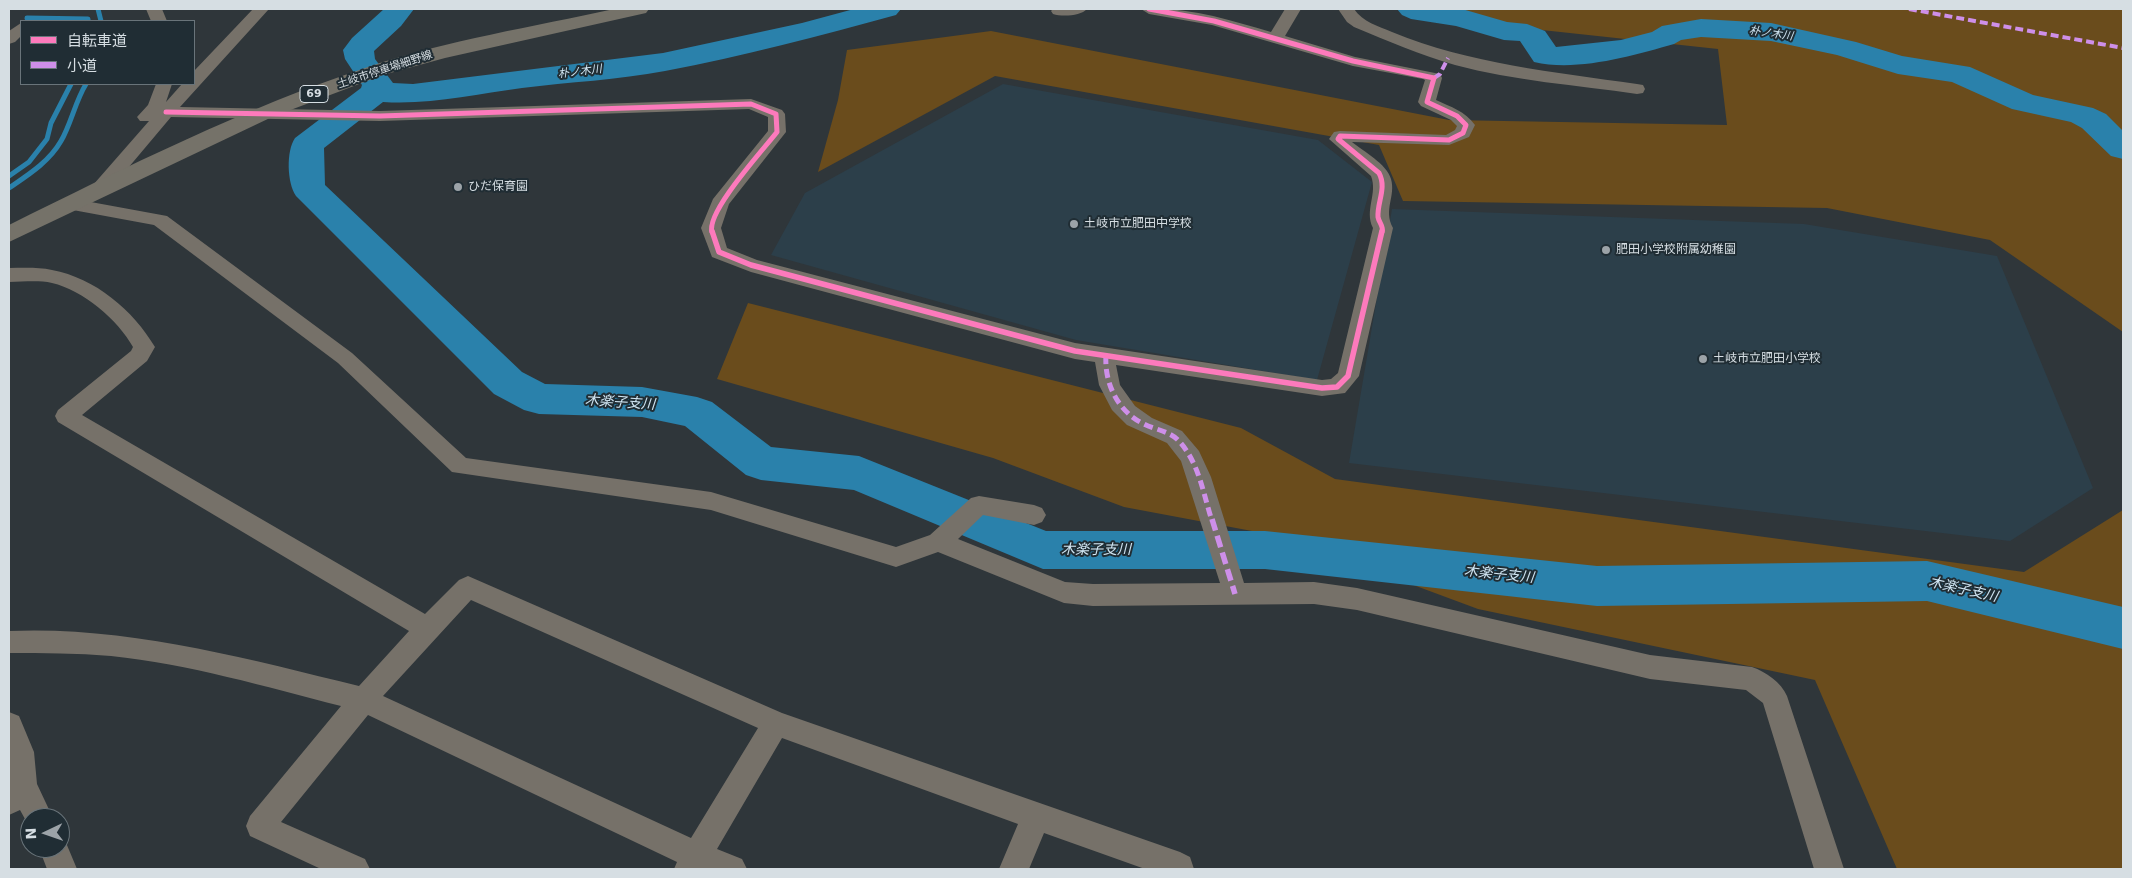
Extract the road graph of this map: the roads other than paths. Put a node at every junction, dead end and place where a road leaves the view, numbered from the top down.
1 (261, 9) edge
2 (639, 9) edge
3 (1079, 9) edge
4 (1149, 9) edge
5 (1293, 9) edge
6 (1346, 9) edge
7 (1059, 11) dead end
8 (20, 29) edge
9 (9, 39) edge
10 (1275, 39) junction
11 (1448, 58) junction
12 (1434, 78) junction
13 (195, 80) edge
14 (164, 85) edge
15 (190, 85) edge
16 (1636, 89) dead end
17 (265, 113) junction
18 (163, 115) junction
19 (100, 189) junction
20 (69, 204) junction
21 (9, 234) edge
22 (9, 274) edge
23 (1106, 355) junction
24 (1034, 515) dead end
25 (939, 542) junction
26 (1236, 594) junction
27 (426, 628) junction
28 (9, 642) edge
29 (362, 699) junction
30 (776, 723) junction
31 (9, 725) edge
32 (16, 793) edge
33 (30, 808) edge
34 (1036, 816) junction
35 (693, 862) edge
36 (1180, 867) dead end
37 (355, 869) edge
38 (732, 869) edge
39 (1014, 869) edge
40 (1829, 869) edge

1 - 13 street
2 - 17 main road, 土岐市停車場細野線 / 69
3 - 7 street
4 - 10 street
5 - 10 street
6 - 11 street
8 - 9 street
10 - 12 street
11 - 12 street
11 - 16 street
12 - 23 street
14 - 18 street
15 - 18 street
17 - 18 street
17 - 19 main road, 土岐市停車場細野線 / 69
17 - 23 street
18 - 19 street
19 - 20 main road, 土岐市停車場細野線 / 69
20 - 21 main road, 土岐市停車場細野線 / 69
20 - 25 street
22 - 27 street
23 - 26 street
24 - 25 street
25 - 26 street
26 - 40 street
27 - 29 street
27 - 30 street
28 - 29 street
29 - 35 street
29 - 37 street
30 - 34 street
30 - 35 street
31 - 32 street
32 - 33 street
34 - 36 street
34 - 39 street
35 - 38 street

